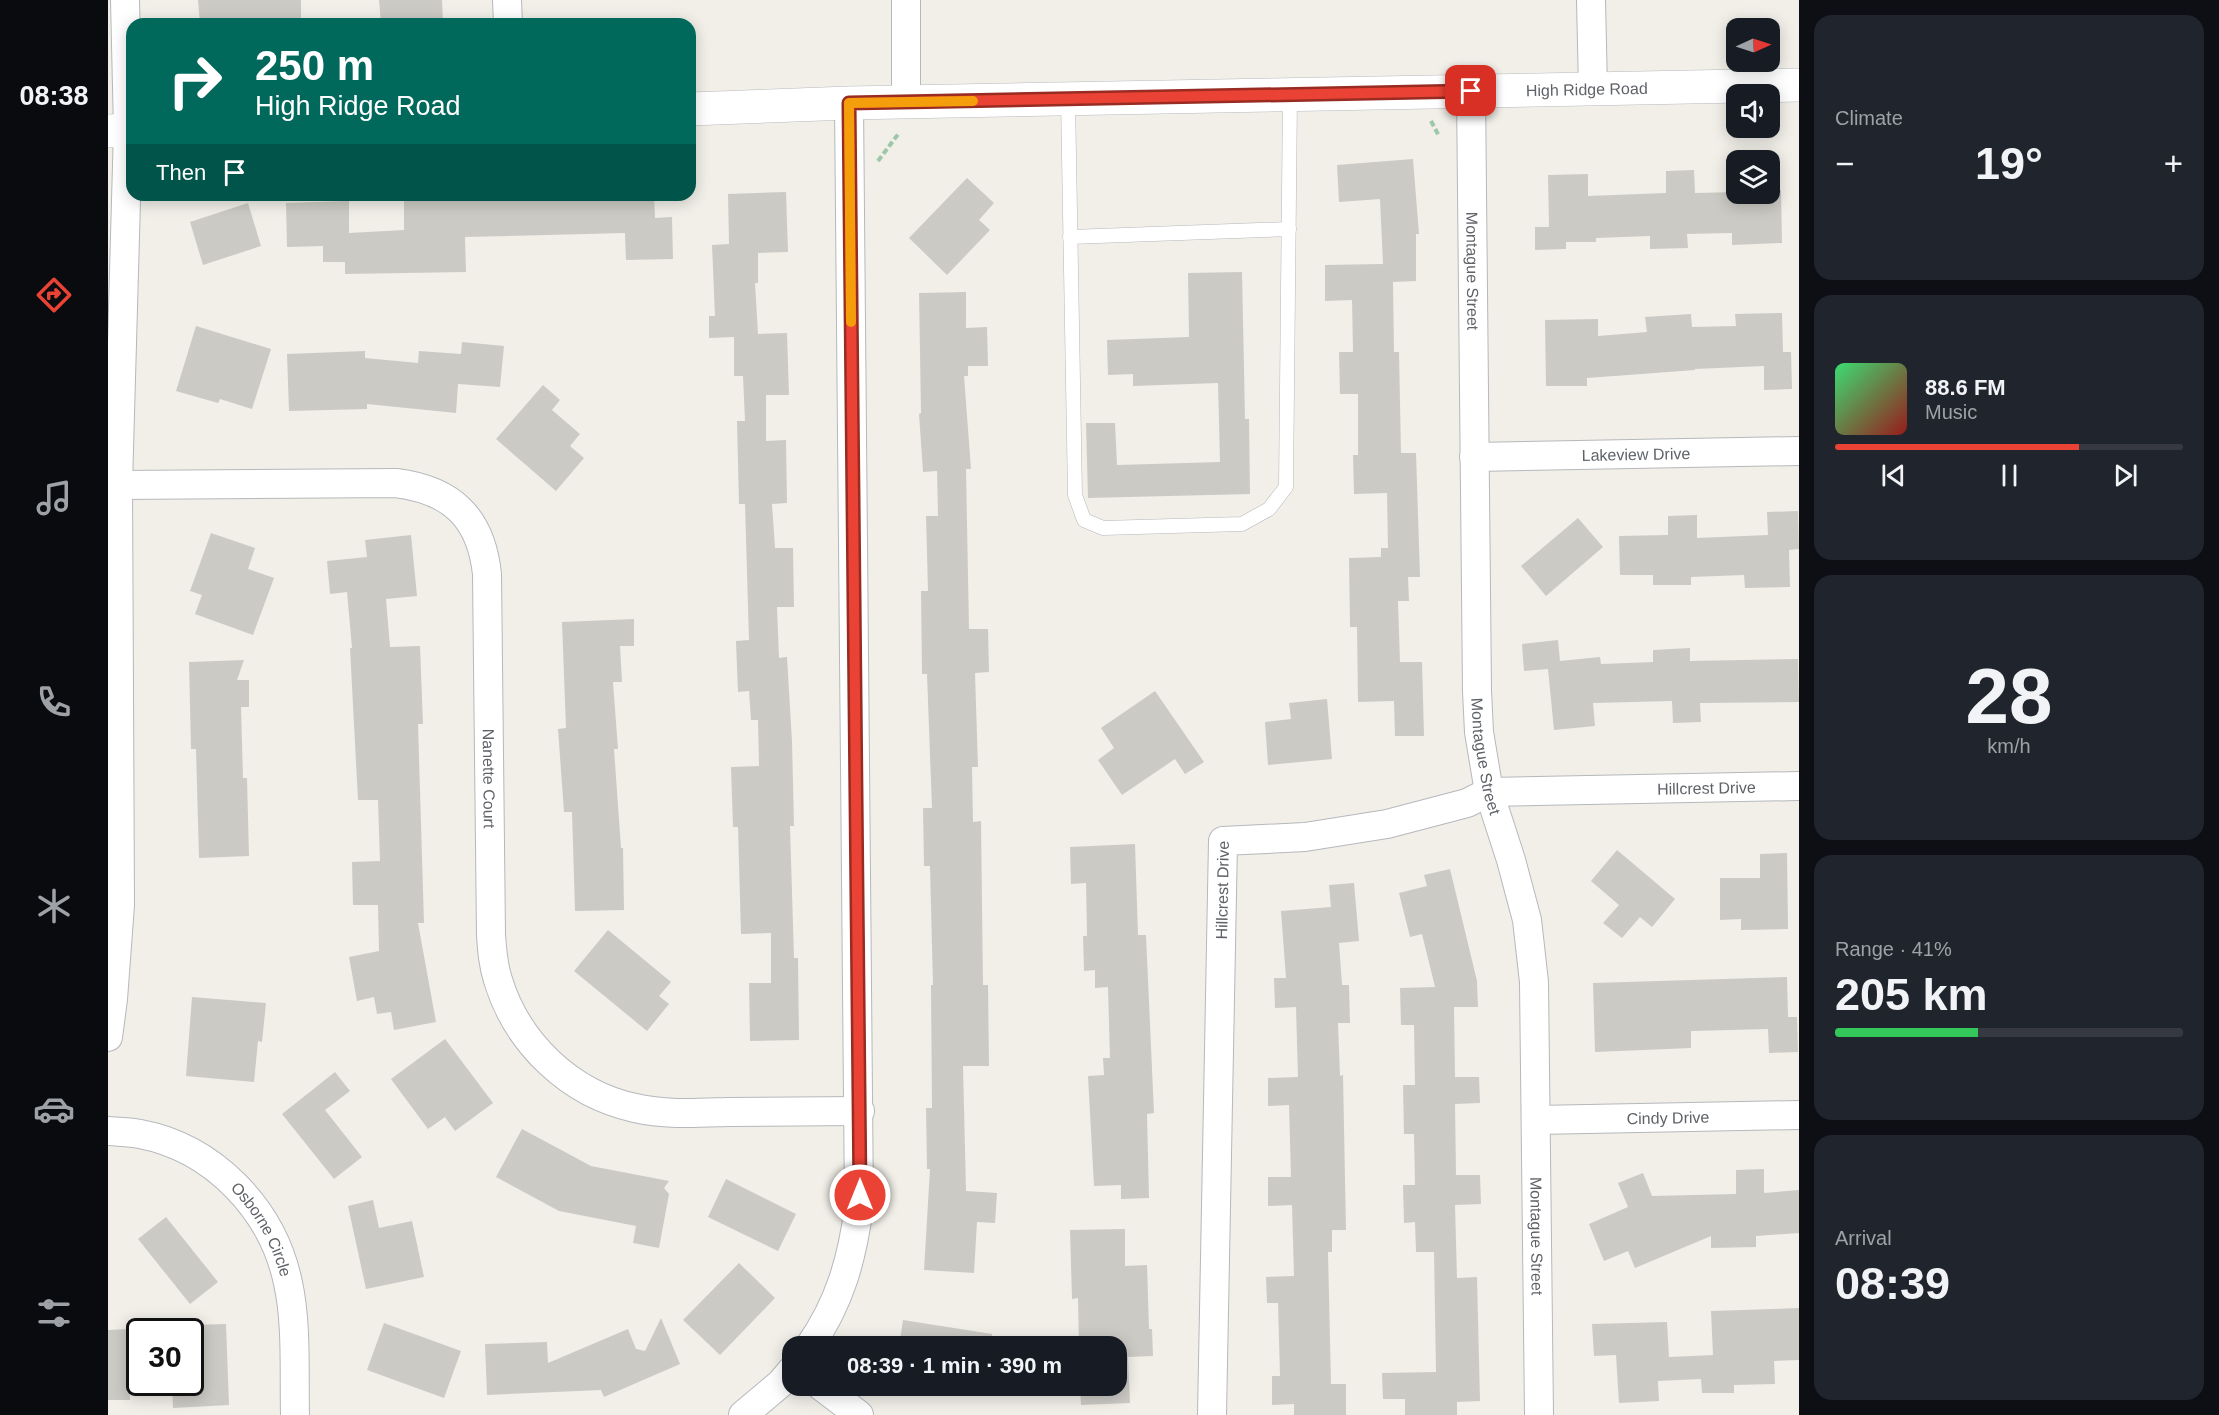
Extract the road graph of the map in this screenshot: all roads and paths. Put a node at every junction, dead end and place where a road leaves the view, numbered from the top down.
1 (125, 0) edge
2 (507, 0) edge
3 (906, 0) edge
4 (1591, 0) edge
5 (508, 18) edge
6 (1799, 85) edge
7 (1593, 89) junction
8 (1471, 91) junction
9 (1290, 95) junction
10 (1068, 99) junction
11 (906, 102) junction
12 (849, 103) junction
13 (696, 109) edge
14 (123, 131) edge
15 (1289, 229) junction
16 (1070, 237) junction
17 (1799, 451) edge
18 (1474, 457) junction
19 (118, 485) junction
20 (1799, 786) edge
21 (1489, 792) junction
22 (108, 1038) edge
23 (860, 1111) junction
24 (1799, 1115) edge
25 (1536, 1120) junction
26 (108, 1131) edge
27 (817, 1336) edge
28 (782, 1382) edge
29 (834, 1396) edge
30 (295, 1415) edge
31 (743, 1415) edge
32 (859, 1415) edge
33 (1212, 1415) edge
34 (1539, 1415) edge

1 - 14 street
2 - 5 street
3 - 11 street
4 - 7 street
6 - 7 street, High Ridge Road
7 - 8 street, High Ridge Road
8 - 9 street, High Ridge Road
8 - 18 street, Montague Street
9 - 10 street, High Ridge Road
9 - 15 lane
10 - 11 street, High Ridge Road
10 - 16 lane
11 - 12 street, High Ridge Road
12 - 13 street, High Ridge Road
12 - 23 street
14 - 19 street
15 - 16 lane
15 - 16 lane
17 - 18 street, Lakeview Drive
18 - 21 street, Montague Street
19 - 22 street
19 - 23 street, Nanette Court
20 - 21 street, Hillcrest Drive
21 - 25 street, Montague Street
21 - 33 street, Hillcrest Drive
23 - 27 street
24 - 25 street, Cindy Drive
25 - 34 street, Montague Street
26 - 30 street, Osborne Circle
28 - 31 street
29 - 32 street

